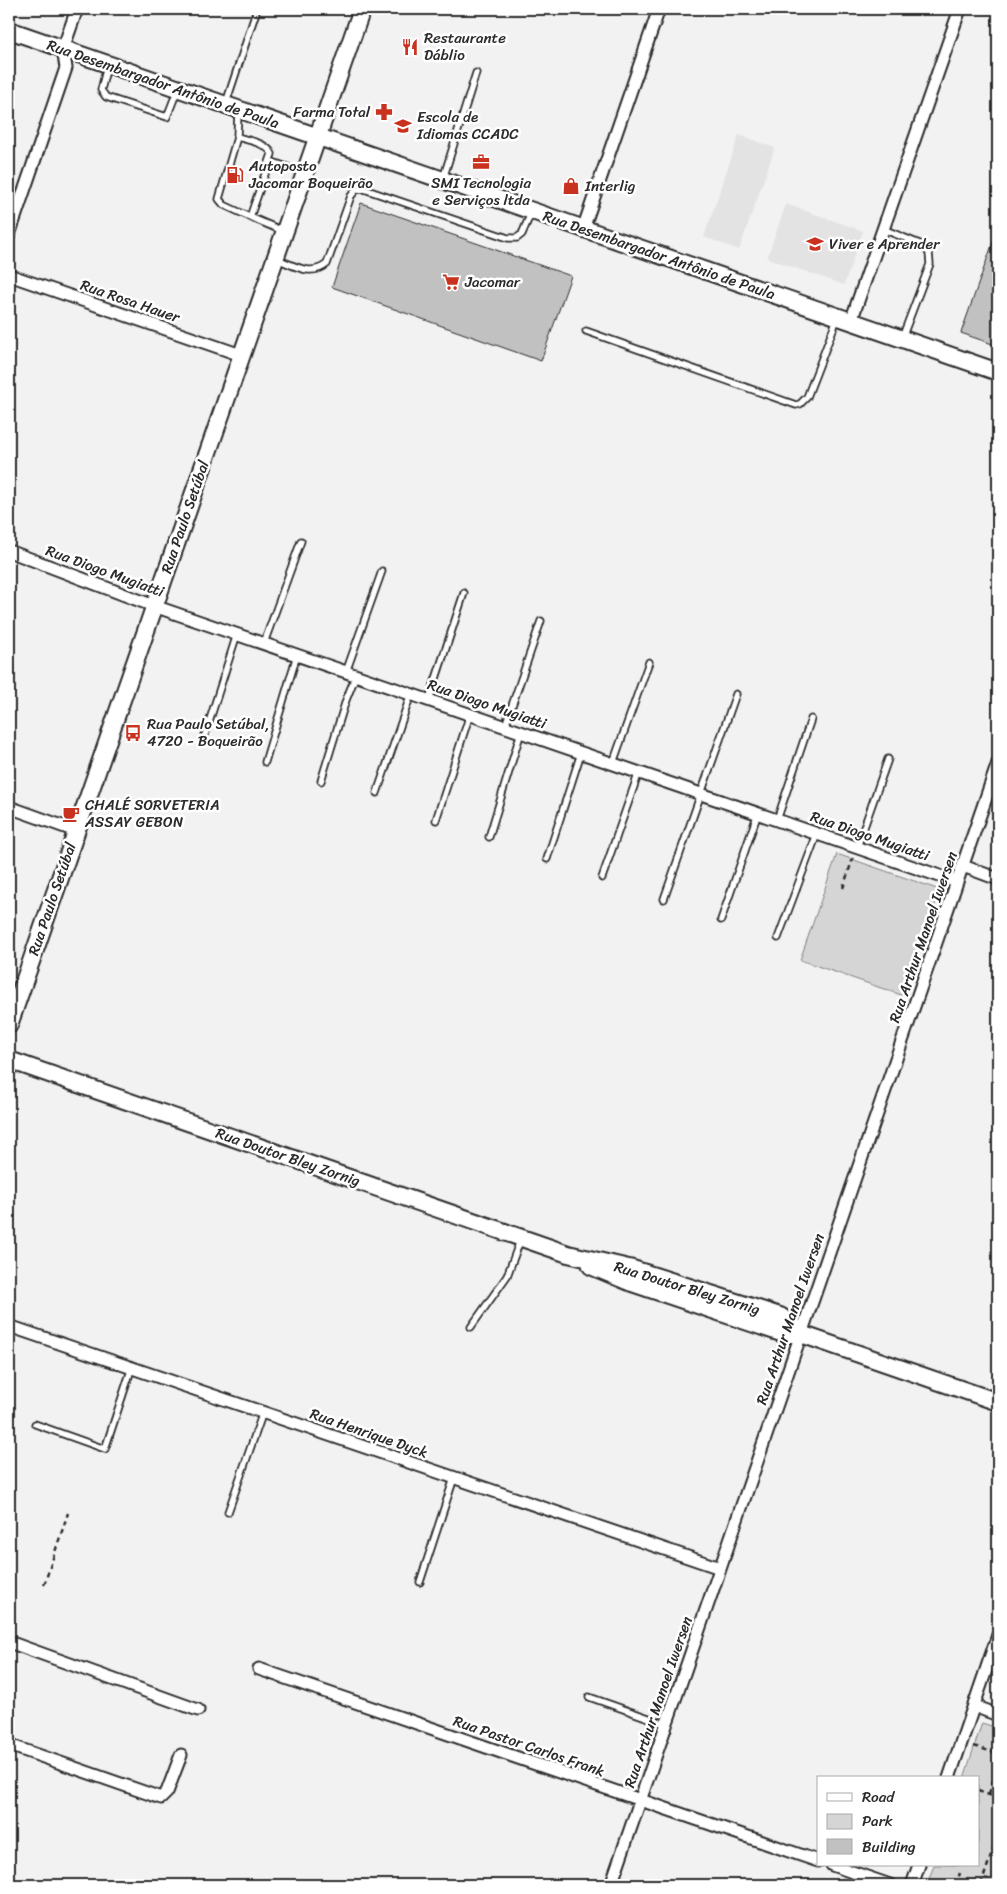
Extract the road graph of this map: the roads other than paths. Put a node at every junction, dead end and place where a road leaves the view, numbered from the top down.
1 (77, 9) edge
2 (258, 9) edge
3 (362, 9) edge
4 (659, 9) edge
5 (960, 9) edge
6 (9, 30) edge
7 (63, 49) junction
8 (108, 65) junction
9 (476, 73) dead end
10 (178, 89) junction
11 (231, 107) junction
12 (237, 137) junction
13 (317, 137) junction
14 (270, 161) junction
15 (305, 173) junction
16 (443, 180) junction
17 (532, 211) junction
18 (250, 217) junction
19 (582, 229) junction
20 (883, 229) junction
21 (285, 232) junction
22 (9, 235) edge
23 (275, 259) junction
24 (9, 275) edge
25 (845, 319) junction
26 (586, 331) dead end
27 (902, 338) junction
28 (241, 355) junction
29 (998, 372) edge
30 (301, 541) dead end
31 (9, 551) edge
32 (382, 572) dead end
33 (464, 593) dead end
34 (154, 606) junction
35 (541, 621) dead end
36 (237, 634) junction
37 (264, 643) junction
38 (297, 655) junction
39 (649, 662) dead end
40 (351, 673) junction
41 (411, 694) junction
42 (736, 694) dead end
43 (429, 700) junction
44 (470, 714) junction
45 (811, 719) dead end
46 (505, 726) junction
47 (521, 732) junction
48 (205, 735) dead end
49 (581, 752) junction
50 (888, 759) dead end
51 (265, 762) dead end
52 (613, 763) junction
53 (998, 763) edge
54 (639, 772) junction
55 (320, 781) dead end
56 (377, 793) dead end
57 (701, 794) junction
58 (9, 808) edge
59 (758, 813) junction
60 (436, 820) dead end
61 (777, 820) junction
62 (76, 831) junction
63 (817, 834) junction
64 (489, 837) dead end
65 (857, 847) junction
66 (547, 859) dead end
67 (963, 866) junction
68 (602, 878) dead end
69 (998, 879) edge
70 (957, 882) junction
71 (664, 899) dead end
72 (721, 920) dead end
73 (778, 938) dead end
74 (9, 1025) edge
75 (9, 1060) edge
76 (521, 1238) junction
77 (9, 1326) edge
78 (471, 1327) dead end
79 (801, 1334) junction
80 (132, 1368) junction
81 (998, 1402) edge
82 (263, 1412) junction
83 (35, 1424) dead end
84 (454, 1478) junction
85 (228, 1512) dead end
86 (720, 1568) junction
87 (420, 1582) dead end
88 (998, 1635) edge
89 (9, 1642) edge
90 (259, 1669) dead end
91 (589, 1697) dead end
92 (974, 1706) junction
93 (198, 1710) dead end
94 (998, 1714) edge
95 (666, 1724) junction
96 (9, 1745) edge
97 (181, 1755) dead end
98 (950, 1776) edge
99 (640, 1800) junction
100 (817, 1861) edge
101 (835, 1866) edge
102 (919, 1866) edge
103 (610, 1885) edge
104 (890, 1885) edge
105 (912, 1885) edge

1 - 7 street
2 - 11 lane
3 - 13 main road, Rua Paulo Setúbal
4 - 19 street
5 - 20 street
6 - 7 main road, Rua Desembargador Antônio de Paula
7 - 8 main road, Rua Desembargador Antônio de Paula
7 - 22 street
8 - 10 main road, Rua Desembargador Antônio de Paula
8 - 10 lane
9 - 16 lane
10 - 11 main road, Rua Desembargador Antônio de Paula
11 - 12 lane
11 - 13 main road, Rua Desembargador Antônio de Paula
12 - 14 lane
12 - 18 lane
13 - 15 main road, Rua Paulo Setúbal
13 - 16 main road, Rua Desembargador Antônio de Paula
14 - 15 lane
14 - 18 lane
15 - 21 main road, Rua Paulo Setúbal
16 - 17 main road, Rua Desembargador Antônio de Paula
17 - 19 main road, Rua Desembargador Antônio de Paula
17 - 23 lane
18 - 21 lane
19 - 25 main road, Rua Desembargador Antônio de Paula
20 - 25 street
20 - 27 lane
21 - 23 main road, Rua Paulo Setúbal
23 - 28 main road, Rua Paulo Setúbal
24 - 28 street, Rua Rosa Hauer
25 - 26 lane
25 - 27 main road, Rua Desembargador Antônio de Paula
27 - 29 main road, Rua Desembargador Antônio de Paula
28 - 34 main road, Rua Paulo Setúbal
30 - 37 lane
31 - 34 street, Rua Diogo Mugiatti
32 - 40 lane
33 - 43 lane
34 - 36 street, Rua Diogo Mugiatti
34 - 62 main road, Rua Paulo Setúbal
35 - 46 lane
36 - 37 street, Rua Diogo Mugiatti
36 - 48 lane
37 - 38 street, Rua Diogo Mugiatti
38 - 40 street, Rua Diogo Mugiatti
38 - 51 lane
39 - 52 lane
40 - 41 street, Rua Diogo Mugiatti
40 - 55 lane
41 - 43 street, Rua Diogo Mugiatti
41 - 56 lane
42 - 57 lane
43 - 44 street, Rua Diogo Mugiatti
44 - 46 street, Rua Diogo Mugiatti
44 - 60 lane
45 - 61 lane
46 - 47 street, Rua Diogo Mugiatti
47 - 49 street, Rua Diogo Mugiatti
47 - 64 lane
49 - 52 street, Rua Diogo Mugiatti
49 - 66 lane
50 - 65 lane
52 - 54 street, Rua Diogo Mugiatti
53 - 67 street, Rua Arthur Manoel Iwersen
54 - 57 street, Rua Diogo Mugiatti
54 - 68 lane
57 - 59 street, Rua Diogo Mugiatti
57 - 71 lane
58 - 62 street
59 - 61 street, Rua Diogo Mugiatti
59 - 72 lane
61 - 63 street, Rua Diogo Mugiatti
62 - 74 main road, Rua Paulo Setúbal
63 - 65 street, Rua Diogo Mugiatti
63 - 73 lane
65 - 70 street, Rua Diogo Mugiatti
67 - 69 street
67 - 70 street, Rua Arthur Manoel Iwersen
70 - 79 street, Rua Arthur Manoel Iwersen
75 - 76 main road, Rua Doutor Bley Zornig
76 - 78 lane
76 - 79 main road, Rua Doutor Bley Zornig
77 - 80 street, Rua Henrique Dyck
79 - 81 main road, Rua Doutor Bley Zornig
79 - 86 street, Rua Arthur Manoel Iwersen
80 - 82 street, Rua Henrique Dyck
80 - 83 lane
82 - 84 street, Rua Henrique Dyck
82 - 85 lane
84 - 86 street, Rua Henrique Dyck
84 - 87 lane
86 - 95 street, Rua Arthur Manoel Iwersen
88 - 92 street
89 - 93 street
90 - 99 street, Rua Pastor Carlos Frank
91 - 95 lane
92 - 94 street
92 - 98 street
95 - 99 street, Rua Arthur Manoel Iwersen
96 - 97 street
99 - 100 street, Rua Pastor Carlos Frank
99 - 103 street, Rua Arthur Manoel Iwersen
101 - 104 street
102 - 105 street

